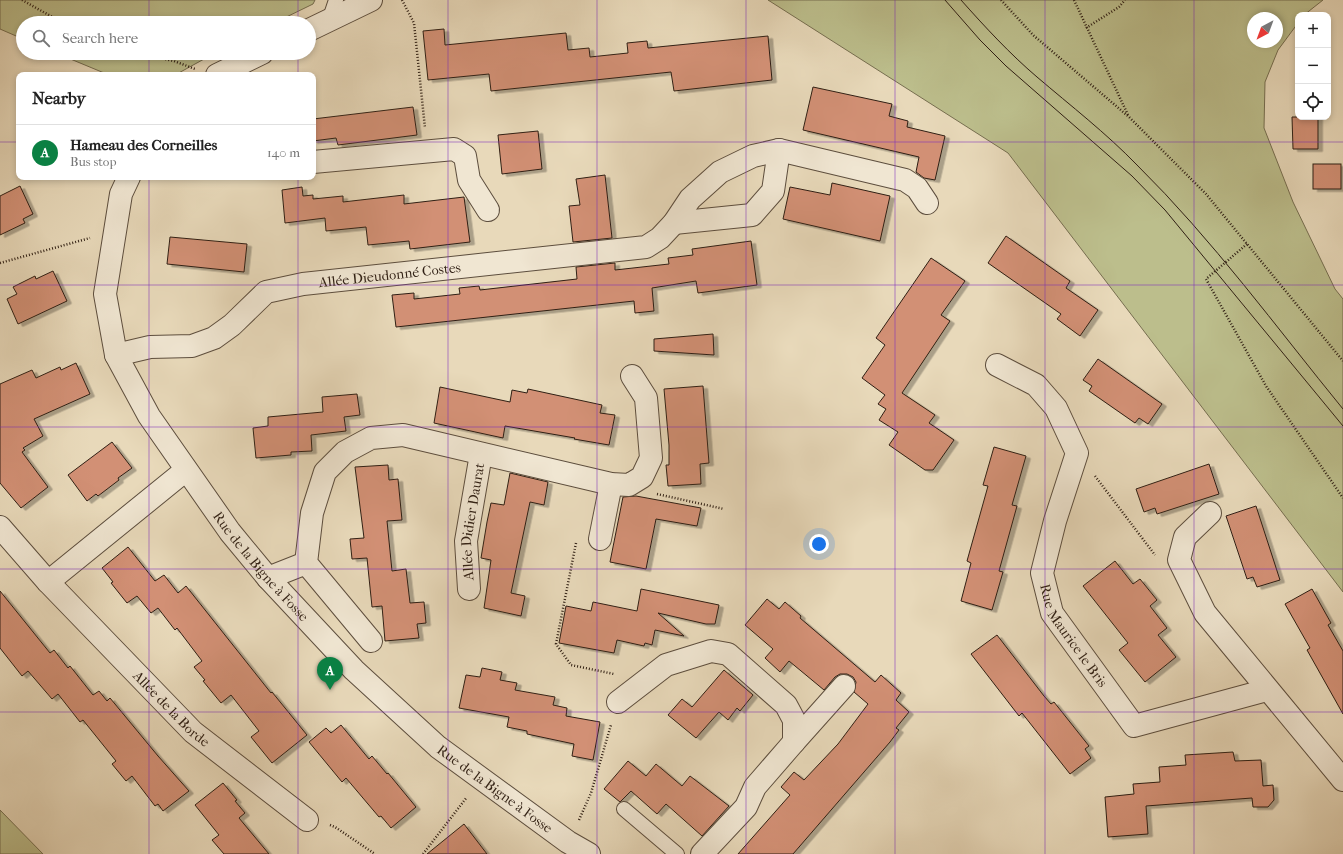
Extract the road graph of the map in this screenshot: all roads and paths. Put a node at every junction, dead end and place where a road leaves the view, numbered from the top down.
1 (22, 0) edge
2 (336, 0) edge
3 (371, 0) edge
4 (402, 0) edge
5 (1001, 0) edge
6 (1074, 0) edge
7 (1125, 0) edge
8 (51, 16) edge
9 (329, 20) junction
10 (316, 26) edge
11 (1086, 28) junction
12 (169, 60) edge
13 (245, 60) edge
14 (204, 72) edge
15 (215, 72) edge
16 (1130, 117) junction
17 (779, 150) junction
18 (428, 152) junction
19 (316, 162) edge
20 (128, 180) edge
21 (927, 203) dead end
22 (488, 210) dead end
23 (674, 223) junction
24 (114, 231) junction
25 (1247, 244) junction
26 (0, 263) edge
27 (116, 355) junction
28 (1343, 361) edge
29 (997, 364) dead end
30 (632, 376) dead end
31 (1077, 453) junction
32 (481, 454) junction
33 (186, 470) junction
34 (620, 484) junction
35 (1343, 498) edge
36 (724, 509) dead end
37 (1210, 513) dead end
38 (0, 527) edge
39 (600, 537) joint
40 (1179, 560) junction
41 (306, 563) junction
42 (268, 578) junction
43 (48, 582) junction
44 (469, 589) dead end
45 (371, 641) dead end
46 (844, 686) dead end
47 (1267, 690) junction
48 (618, 702) junction
49 (794, 742) junction
50 (481, 778) junction
51 (1343, 780) edge
52 (624, 809) dead end
53 (307, 820) joint
54 (568, 842) junction
55 (375, 854) edge
56 (423, 854) edge
57 (590, 854) edge
58 (676, 854) edge
59 (702, 854) edge

1 - 8 path
2 - 9 lane
3 - 9 street
4 - 18 path
5 - 16 path
6 - 11 path
7 - 11 path
9 - 10 street
11 - 16 path
12 - 14 path
13 - 15 street
16 - 25 path
17 - 21 street, Allée Dieudonné Costes
17 - 23 street, Allée Dieudonné Costes
17 - 23 street
18 - 19 street
18 - 22 street
20 - 24 street, Rue de la Bigne à Fosse
23 - 27 street, Allée Dieudonné Costes
24 - 26 path
24 - 27 street, Rue de la Bigne à Fosse
25 - 28 path
25 - 35 path
27 - 33 street, Rue de la Bigne à Fosse
29 - 31 street
30 - 34 street
31 - 40 path
31 - 47 street, Rue Maurice le Bris
32 - 34 street, Allée Didier Daurat
32 - 41 street, Allée Didier Daurat
32 - 44 street, Allée Didier Daurat
33 - 42 street, Rue de la Bigne à Fosse
33 - 43 street
34 - 36 path
34 - 39 street
37 - 40 street
38 - 43 street, Allée de la Borde
39 - 48 path
40 - 47 street
41 - 42 street
41 - 45 street
42 - 50 street, Rue de la Bigne à Fosse
43 - 53 street, Allée de la Borde
46 - 49 street
47 - 51 street
48 - 49 street
48 - 54 path
49 - 59 street
50 - 54 street, Rue de la Bigne à Fosse
50 - 56 path
52 - 58 lane
53 - 55 path
54 - 57 street, Rue de la Bigne à Fosse

